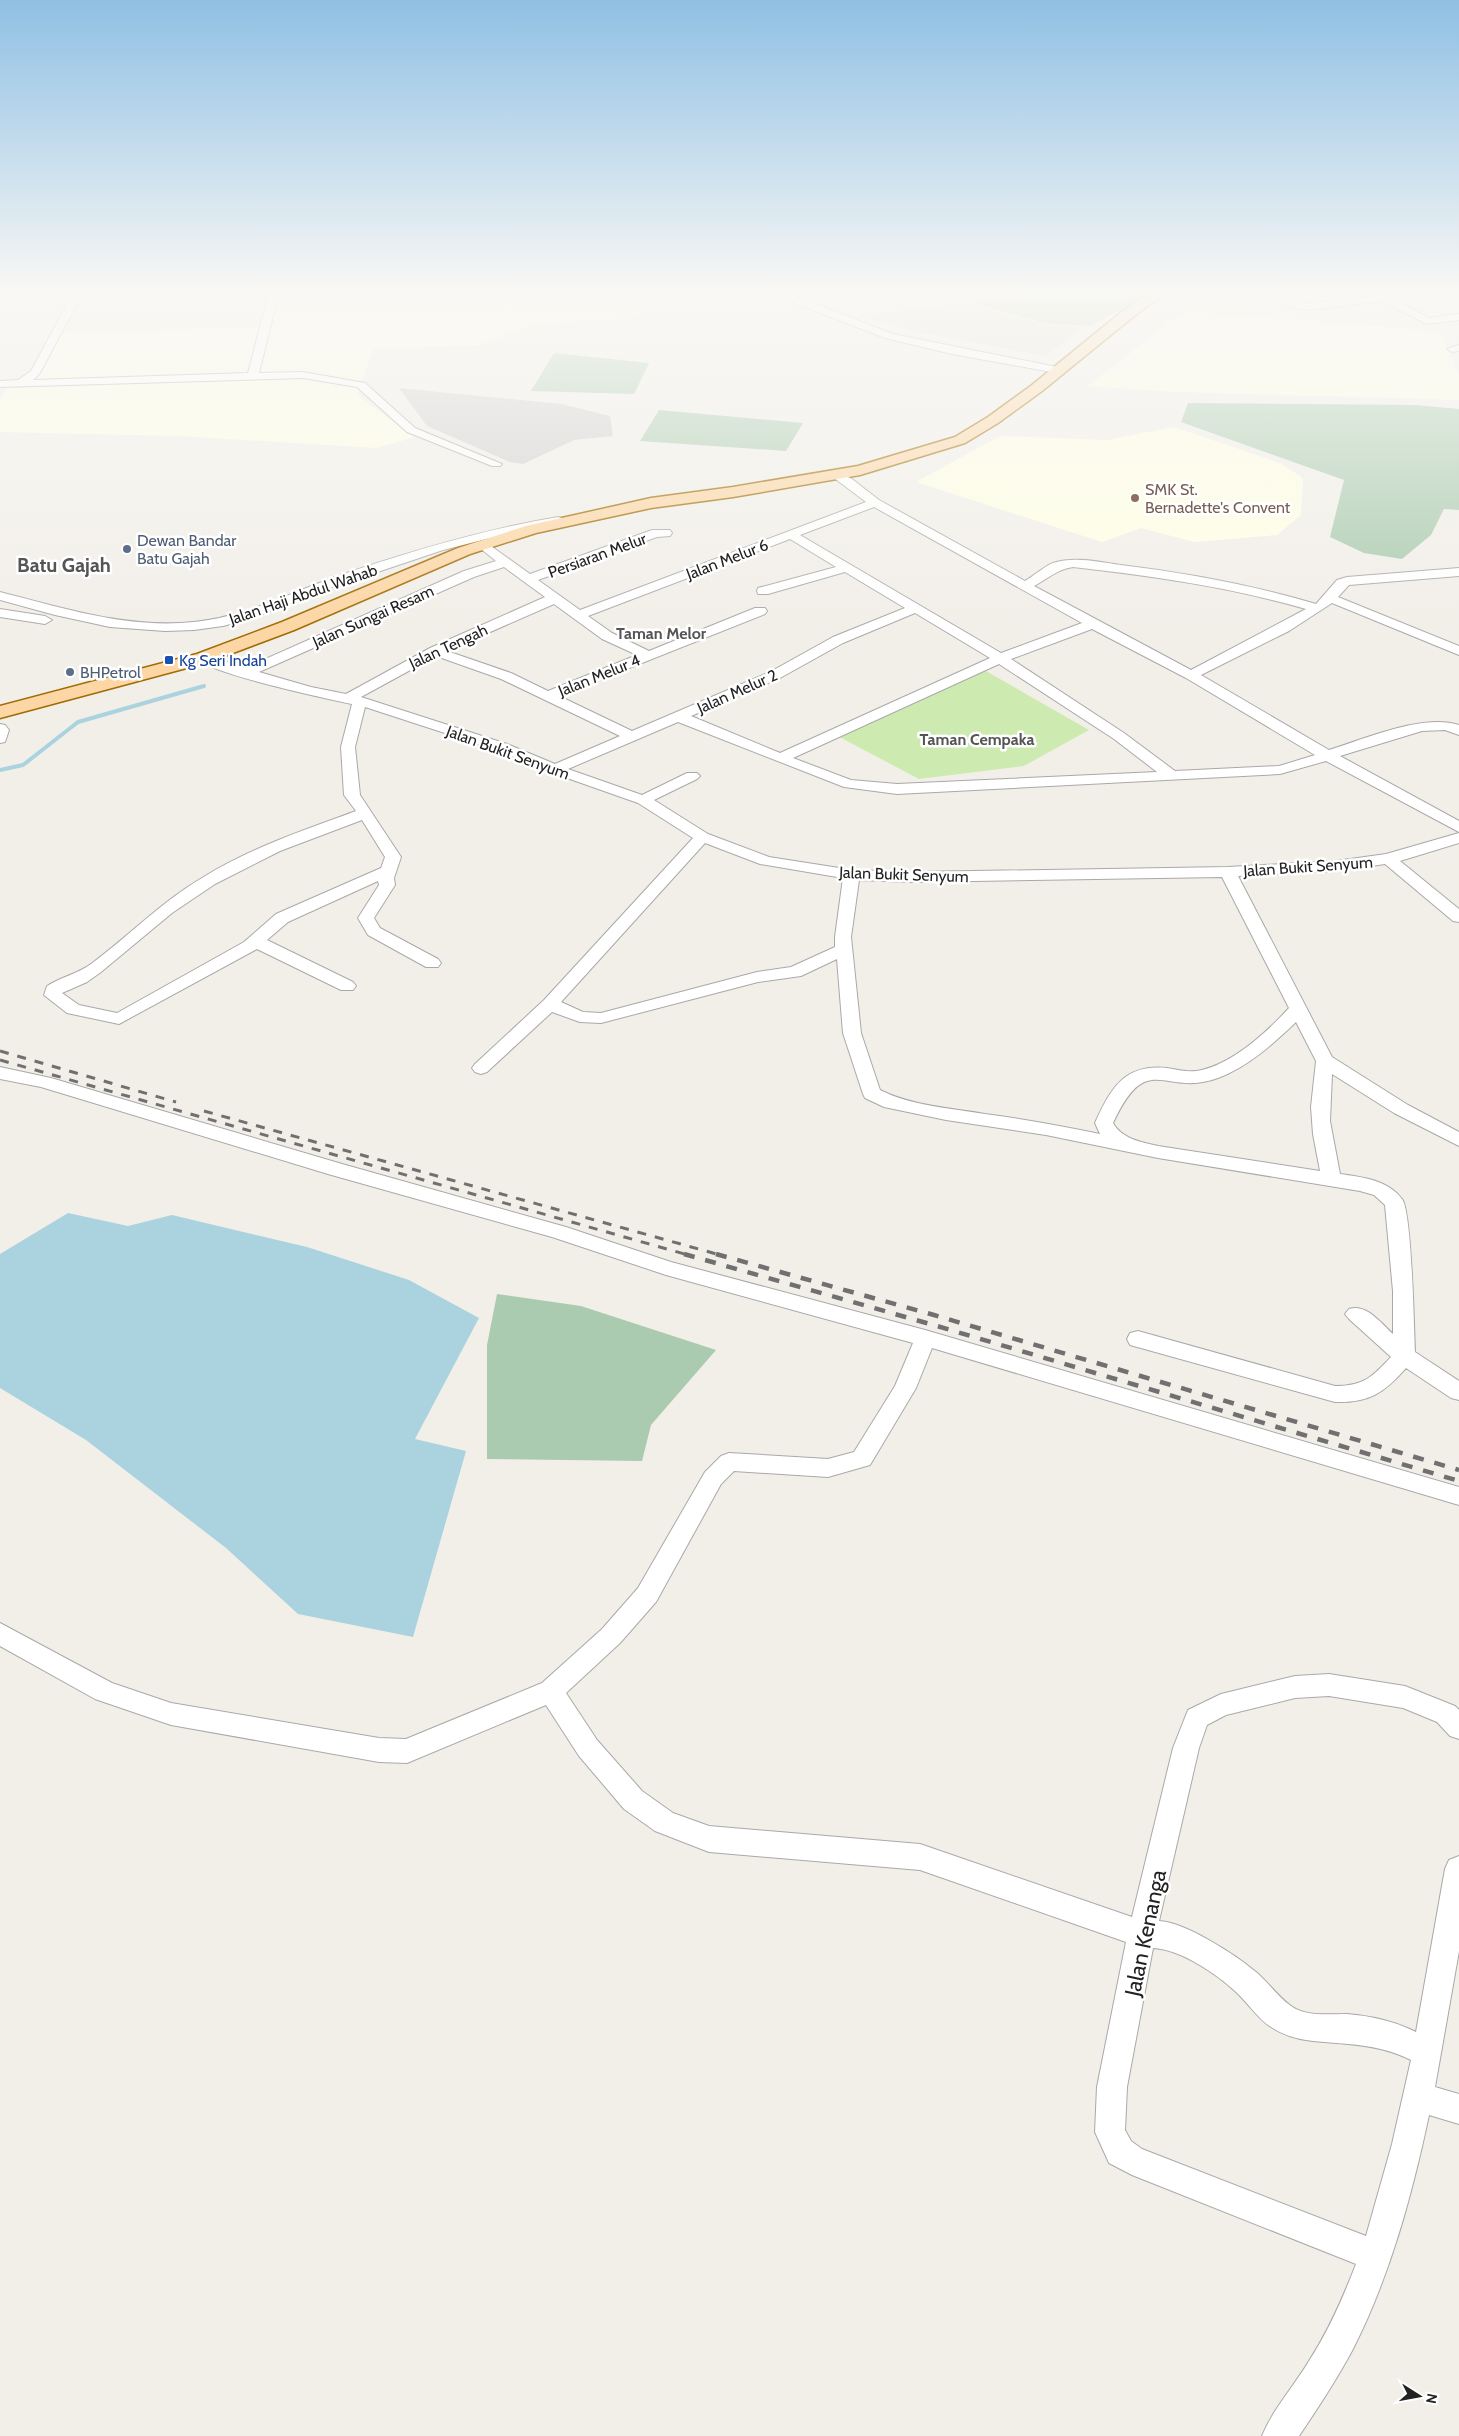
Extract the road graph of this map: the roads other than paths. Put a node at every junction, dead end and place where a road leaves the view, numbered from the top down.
1 (384, 406) edge
2 (1013, 406) edge
3 (496, 464) dead end
4 (842, 478) junction
5 (733, 492) junction
6 (872, 501) junction
7 (573, 519) junction
8 (532, 529) junction
9 (506, 530) junction
10 (550, 530) junction
11 (666, 533) dead end
12 (791, 534) junction
13 (487, 549) junction
14 (442, 562) junction
15 (503, 562) junction
16 (844, 568) junction
17 (1459, 572) edge
18 (529, 579) junction
19 (1024, 586) junction
20 (763, 590) dead end
21 (0, 596) edge
22 (1286, 598) junction
23 (1330, 598) junction
24 (553, 599) junction
25 (916, 608) junction
26 (1316, 608) junction
27 (760, 611) dead end
28 (0, 613) edge
29 (578, 615) junction
30 (71, 617) junction
31 (1093, 624) junction
32 (1284, 628) junction
33 (1459, 639) edge
34 (1441, 642) junction
35 (1459, 651) edge
36 (435, 652) junction
37 (647, 655) junction
38 (203, 658) junction
39 (1000, 658) junction
40 (245, 673) junction
41 (1192, 675) junction
42 (142, 676) junction
43 (549, 695) junction
44 (353, 700) junction
45 (0, 712) edge
46 (680, 717) junction
47 (0, 722) edge
48 (1456, 727) edge
49 (0, 728) edge
50 (631, 736) junction
51 (0, 739) edge
52 (1326, 755) junction
53 (780, 758) junction
54 (555, 769) junction
55 (1171, 775) junction
56 (692, 776) dead end
57 (643, 800) junction
58 (366, 813) junction
59 (1459, 828) edge
60 (702, 838) junction
61 (1459, 838) edge
62 (1388, 859) junction
63 (388, 871) junction
64 (1228, 872) junction
65 (852, 875) junction
66 (1459, 917) edge
67 (255, 941) junction
68 (844, 949) junction
69 (432, 963) dead end
70 (347, 986) dead end
71 (550, 1004) junction
72 (1298, 1008) junction
73 (1282, 1027) junction
74 (1310, 1029) junction
75 (1324, 1061) junction
76 (481, 1068) dead end
77 (0, 1073) edge
78 (1459, 1140) edge
79 (1132, 1147) junction
80 (1331, 1179) junction
81 (1356, 1314) dead end
82 (925, 1338) junction
83 (1138, 1339) dead end
84 (1404, 1356) junction
85 (1459, 1392) edge
86 (1459, 1496) edge
87 (0, 1634) edge
88 (551, 1691) junction
89 (1459, 1728) edge
90 (1459, 1869) edge
91 (1142, 1934) junction
92 (1426, 2052) junction
93 (1418, 2097) junction
94 (1459, 2109) edge
95 (1374, 2255) junction
96 (1279, 2436) edge

1 - 3 street
2 - 4 main road
4 - 5 main road
4 - 6 street
5 - 7 main road
5 - 10 main road
6 - 12 street, Jalan Melur 6
6 - 19 street
7 - 8 main road
7 - 9 street, Jalan Haji Abdul Wahab
8 - 9 street
8 - 10 main road
8 - 14 main road
9 - 30 street, Jalan Haji Abdul Wahab
10 - 13 main road
11 - 18 street, Persiaran Melur
12 - 16 street
12 - 29 street, Jalan Melur 6
13 - 14 main road
13 - 15 street
14 - 38 main road
15 - 18 street
15 - 40 street, Jalan Sungai Resam
16 - 20 street
16 - 25 street
17 - 23 street
18 - 24 street
19 - 22 street
19 - 31 street
21 - 30 street, Jalan Haji Abdul Wahab
22 - 26 street
22 - 32 street
23 - 26 street
23 - 34 street
24 - 29 street
24 - 36 street, Jalan Tengah
25 - 39 street
25 - 46 street, Jalan Melur 2
26 - 32 street
27 - 37 street, Jalan Melur 4
28 - 30 street
29 - 37 street
31 - 39 street
31 - 41 street
32 - 41 street
33 - 34 street
34 - 35 street
36 - 43 street
36 - 44 street, Jalan Tengah
37 - 43 street, Jalan Melur 4
38 - 40 street, Jalan Bukit Senyum
38 - 42 main road
39 - 53 street
39 - 55 street
40 - 44 street, Jalan Bukit Senyum
41 - 52 street
42 - 45 main road
42 - 47 main road
43 - 50 street
44 - 54 street, Jalan Bukit Senyum
44 - 58 street
46 - 50 street, Jalan Melur 2
46 - 53 street
48 - 52 street
49 - 51 street
50 - 54 street, Jalan Melur 2
52 - 55 street
52 - 59 street
53 - 55 street
54 - 57 street, Jalan Bukit Senyum
56 - 57 street
57 - 60 street, Jalan Bukit Senyum
58 - 63 street
58 - 67 street
60 - 65 street, Jalan Bukit Senyum
60 - 71 street
61 - 62 street, Jalan Bukit Senyum
62 - 64 street, Jalan Bukit Senyum
62 - 66 street
63 - 67 street
63 - 69 street
64 - 65 street, Jalan Bukit Senyum
64 - 72 street
65 - 68 street
67 - 70 street
68 - 71 street
68 - 79 street
71 - 76 street
72 - 73 street
72 - 74 street
73 - 74 street
73 - 79 street
74 - 75 street
75 - 78 street
75 - 80 street
77 - 82 street
79 - 80 street
80 - 84 street
81 - 84 street
82 - 86 street
82 - 88 street
83 - 84 street
84 - 85 street
87 - 88 street
88 - 91 street
89 - 91 street, Jalan Kenanga
90 - 92 street
91 - 92 street
91 - 95 street, Jalan Kenanga
92 - 93 street
93 - 94 street
93 - 95 street
95 - 96 street

